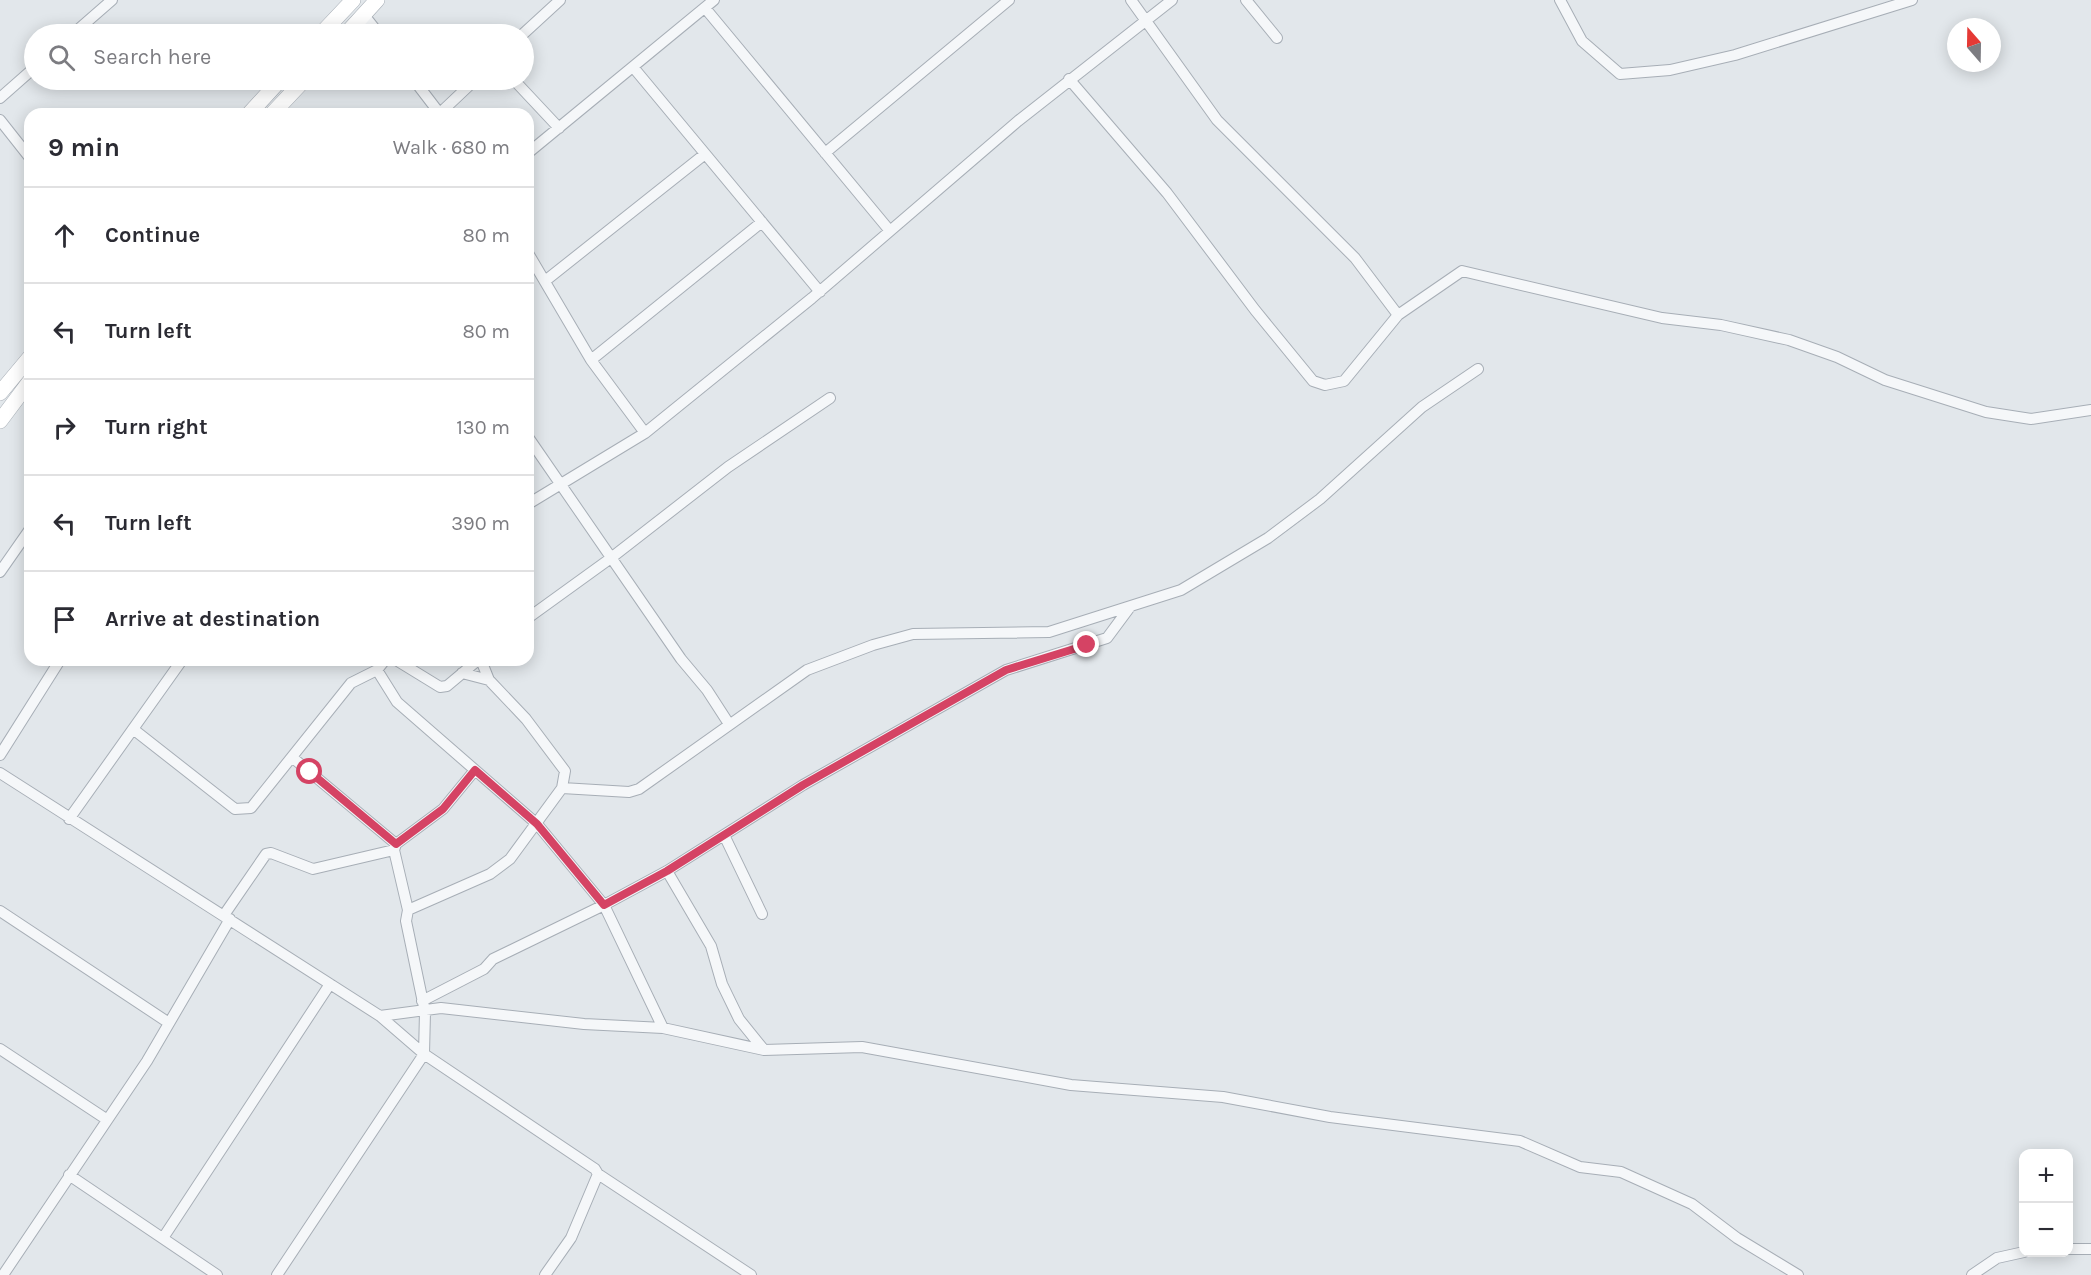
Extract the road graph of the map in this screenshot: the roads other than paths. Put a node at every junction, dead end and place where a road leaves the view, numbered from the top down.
1 (112, 0) edge
2 (352, 0) edge
3 (377, 0) edge
4 (560, 0) edge
5 (714, 0) edge
6 (1009, 0) edge
7 (1131, 0) edge
8 (1172, 0) edge
9 (1246, 0) edge
10 (1560, 0) edge
11 (1912, 0) edge
12 (705, 8) junction
13 (364, 15) junction
14 (1148, 22) junction
15 (84, 24) edge
16 (330, 24) edge
17 (355, 24) edge
18 (371, 24) edge
19 (534, 24) edge
20 (1277, 38) dead end
21 (633, 67) junction
22 (24, 77) edge
23 (1069, 79) junction
24 (271, 90) edge
25 (295, 90) edge
26 (422, 90) edge
27 (465, 90) edge
28 (523, 90) edge
29 (0, 98) edge
30 (254, 108) edge
31 (278, 108) edge
32 (435, 108) edge
33 (446, 108) edge
34 (0, 120) edge
35 (559, 128) junction
36 (534, 148) edge
37 (24, 150) edge
38 (825, 153) junction
39 (705, 154) junction
40 (762, 222) junction
41 (890, 231) junction
42 (534, 263) edge
43 (545, 281) junction
44 (820, 292) junction
45 (1398, 315) junction
46 (591, 360) junction
47 (24, 364) edge
48 (1478, 369) dead end
49 (24, 389) edge
50 (0, 393) edge
51 (830, 398) dead end
52 (2091, 410) edge
53 (0, 421) edge
54 (645, 433) junction
55 (534, 445) edge
56 (561, 483) junction
57 (534, 500) edge
58 (24, 538) edge
59 (611, 558) junction
60 (0, 572) edge
61 (1130, 606) junction
62 (534, 614) edge
63 (56, 666) edge
64 (178, 666) edge
65 (380, 666) edge
66 (406, 666) edge
67 (470, 666) edge
68 (479, 666) edge
69 (377, 670) junction
70 (462, 673) junction
71 (489, 680) junction
72 (729, 724) junction
73 (133, 729) junction
74 (0, 755) edge
75 (293, 758) junction
76 (475, 770) junction
77 (0, 773) edge
78 (562, 788) junction
79 (69, 819) junction
80 (537, 824) junction
81 (724, 835) junction
82 (395, 848) junction
83 (667, 871) junction
84 (604, 905) junction
85 (408, 910) junction
86 (0, 911) edge
87 (762, 914) dead end
88 (227, 917) junction
89 (330, 984) junction
90 (423, 1006) junction
91 (380, 1016) junction
92 (169, 1023) junction
93 (663, 1028) junction
94 (0, 1050) edge
95 (764, 1050) junction
96 (424, 1054) junction
97 (106, 1119) junction
98 (598, 1174) junction
99 (69, 1175) junction
100 (163, 1238) junction
101 (2073, 1249) edge
102 (2091, 1249) edge
103 (2019, 1253) edge
104 (8, 1273) edge
105 (217, 1275) edge
106 (277, 1275) edge
107 (545, 1275) edge
108 (751, 1275) edge
109 (1798, 1275) edge
110 (1972, 1275) edge

1 - 15 street
2 - 16 main road
3 - 13 main road
4 - 19 street
5 - 12 street
6 - 38 street
7 - 14 street
8 - 14 street
9 - 20 street
10 - 11 street
12 - 21 street
12 - 38 street
13 - 17 main road
13 - 18 street
14 - 23 street
14 - 45 street
21 - 35 street
21 - 39 street
22 - 29 street
23 - 41 street
23 - 45 street
24 - 30 main road
25 - 31 main road
26 - 32 street
27 - 33 street
28 - 35 street
34 - 37 street
35 - 36 street
38 - 41 street
39 - 40 street
39 - 43 street
40 - 44 street
40 - 46 street
41 - 44 street
42 - 43 street
43 - 46 street
44 - 54 street
45 - 52 street
46 - 54 street
47 - 50 main road
48 - 61 street
49 - 53 main road
51 - 59 street
54 - 56 street
55 - 56 street
56 - 57 street
56 - 59 street
58 - 60 street
59 - 62 street
59 - 72 street
61 - 72 street
61 - 81 street
63 - 74 street
64 - 73 street
65 - 69 street
66 - 70 street
67 - 70 street
68 - 71 street
69 - 75 street
69 - 76 street
70 - 71 street
71 - 78 street
72 - 78 street
73 - 75 street
73 - 79 street
75 - 82 street
76 - 80 street
76 - 82 street
77 - 79 street
78 - 80 street
79 - 88 street
80 - 84 street
80 - 85 street
81 - 83 street
81 - 87 street
82 - 85 street
82 - 88 street
83 - 84 street
83 - 95 street
84 - 90 street
84 - 93 street
85 - 90 street
86 - 92 street
88 - 89 street
88 - 92 street
89 - 91 street
89 - 100 street
90 - 91 street
90 - 93 street
90 - 96 street
91 - 96 street
92 - 97 street
93 - 95 street
94 - 97 street
95 - 109 street
96 - 98 street
96 - 106 street
97 - 99 street
98 - 107 street
98 - 108 street
99 - 100 street
99 - 104 street
100 - 105 street
101 - 102 street
103 - 110 street

